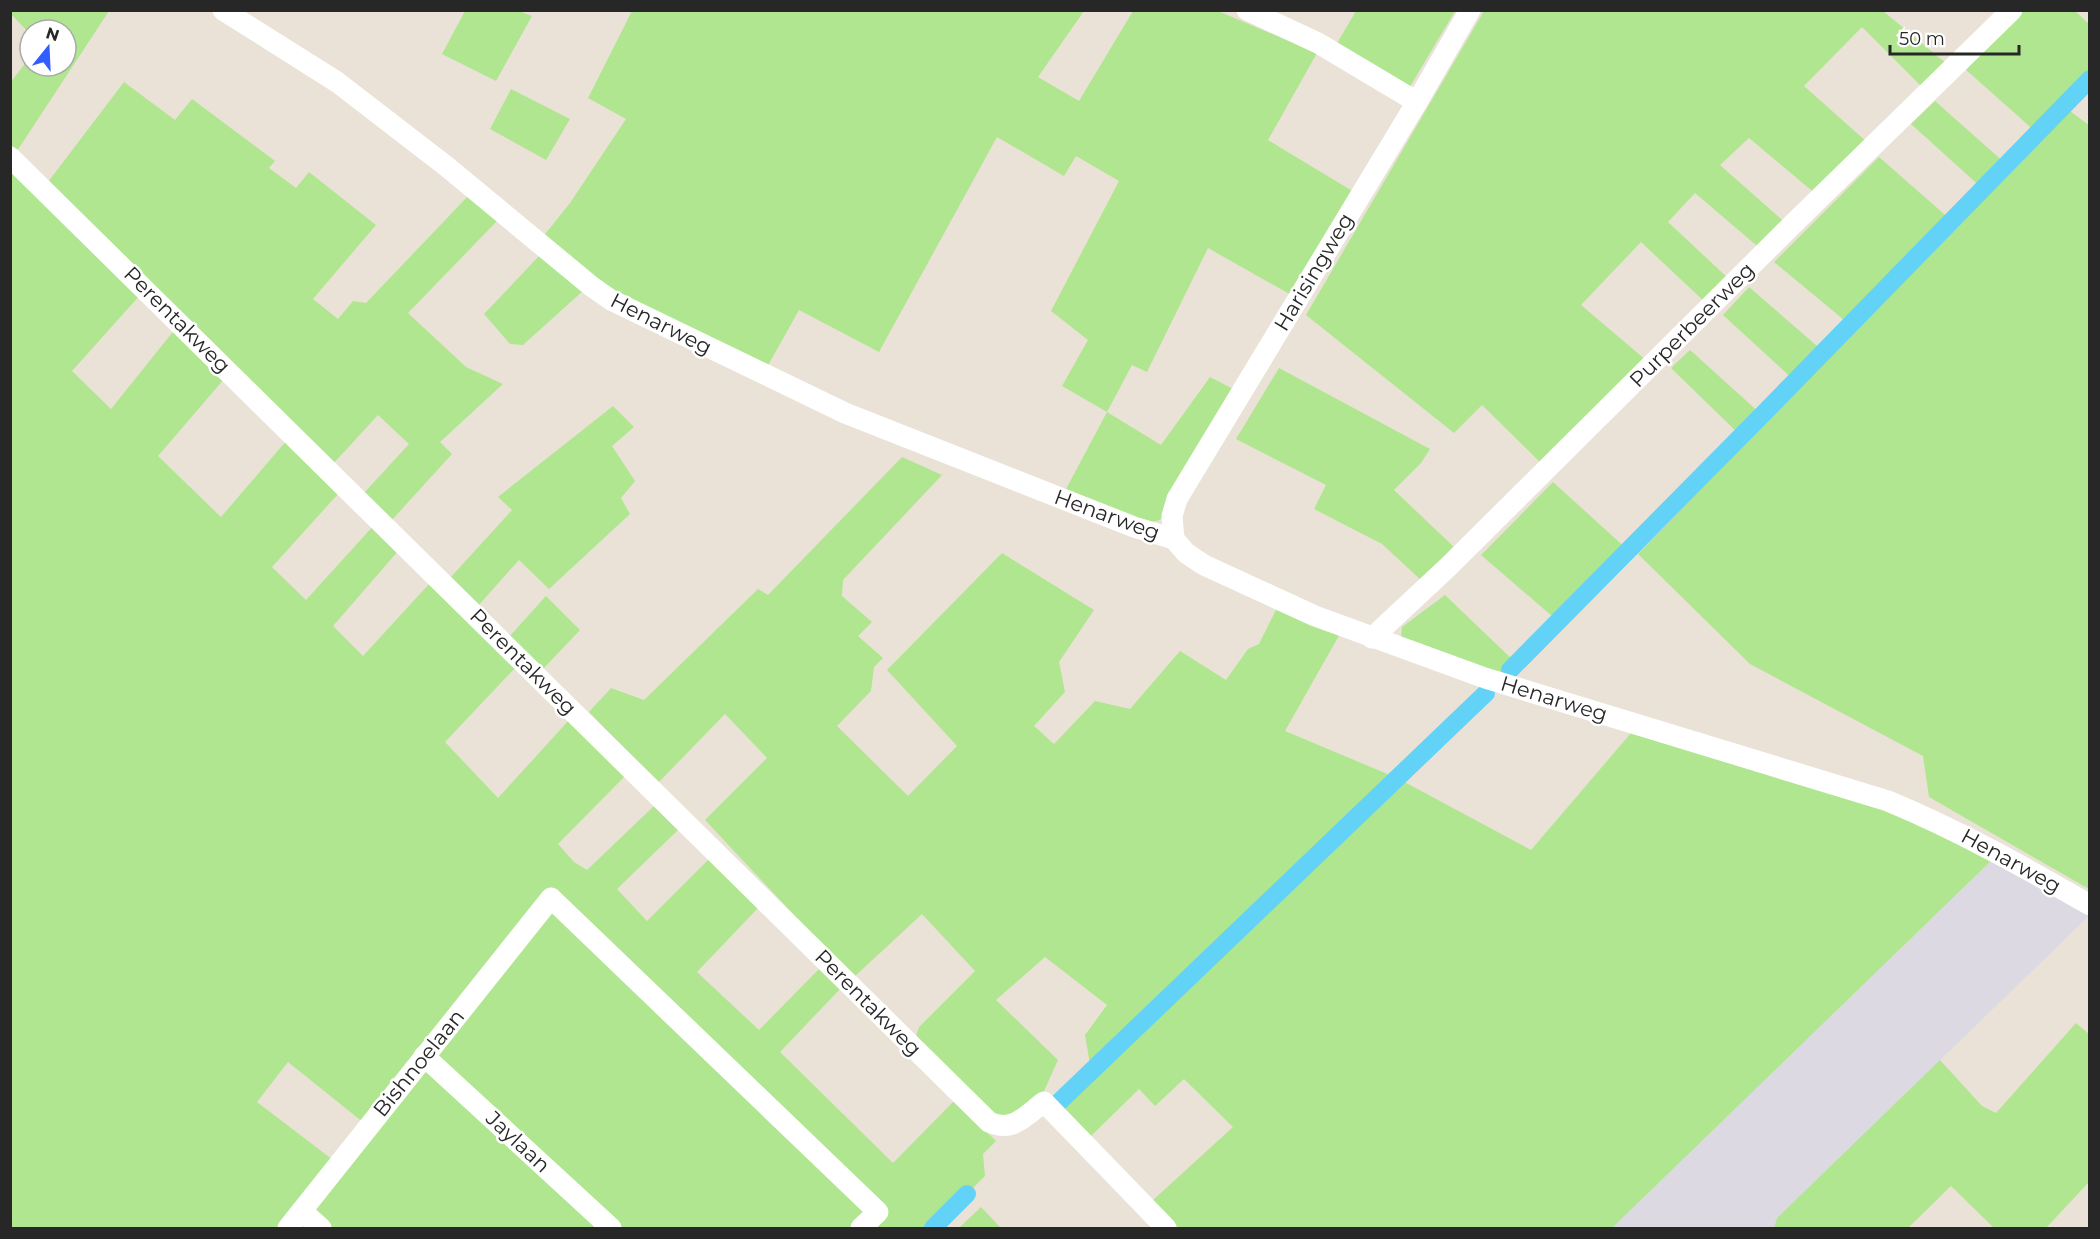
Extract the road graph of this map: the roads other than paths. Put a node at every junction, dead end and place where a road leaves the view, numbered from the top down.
1 (223, 10) edge
2 (1247, 10) edge
3 (1470, 10) edge
4 (2012, 10) edge
5 (1417, 102) junction
6 (10, 157) edge
7 (1174, 538) junction
8 (1372, 638) junction
9 (2090, 905) edge
10 (424, 1056) junction
11 (302, 1211) junction
12 (288, 1228) edge
13 (321, 1228) edge
14 (611, 1228) edge
15 (861, 1228) edge
16 (1166, 1228) edge

1 - 7 street, Henarweg
2 - 5 street
3 - 5 street, Harisingweg
4 - 8 street, Purperbeerweg
5 - 7 street, Harisingweg
6 - 16 street, Perentakweg
7 - 8 street, Henarweg
8 - 9 street, Henarweg
10 - 11 street, Bishnoelaan
10 - 14 street, Jaylaan
10 - 15 street, Bishnoelaan
11 - 12 street, Bishnoelaan
11 - 13 street

